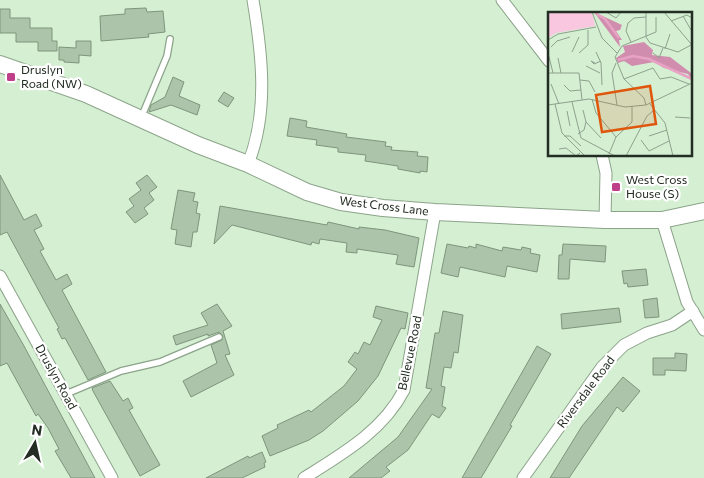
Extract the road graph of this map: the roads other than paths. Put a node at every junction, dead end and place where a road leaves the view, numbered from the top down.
1 (253, 0) edge
2 (502, 0) edge
3 (170, 39) dead end
4 (548, 60) edge
5 (0, 64) edge
6 (140, 120) junction
7 (602, 156) edge
8 (248, 164) junction
9 (704, 211) edge
10 (435, 212) junction
11 (605, 220) junction
12 (662, 220) junction
13 (0, 276) edge
14 (692, 311) junction
15 (704, 330) edge
16 (219, 336) dead end
17 (66, 394) junction
18 (112, 478) edge
19 (304, 478) edge
20 (523, 478) edge

1 - 8 street
2 - 4 street
3 - 6 lane
5 - 6 street, West Cross Lane
6 - 8 street, West Cross Lane
7 - 11 street
8 - 10 street, West Cross Lane
9 - 12 street, West Cross Lane
10 - 11 street, West Cross Lane
10 - 19 street, Bellevue Road
11 - 12 street, West Cross Lane
12 - 14 street
13 - 17 street, Druslyn Road
14 - 15 street
14 - 20 street, Riversdale Road
16 - 17 lane
17 - 18 street, Druslyn Road

